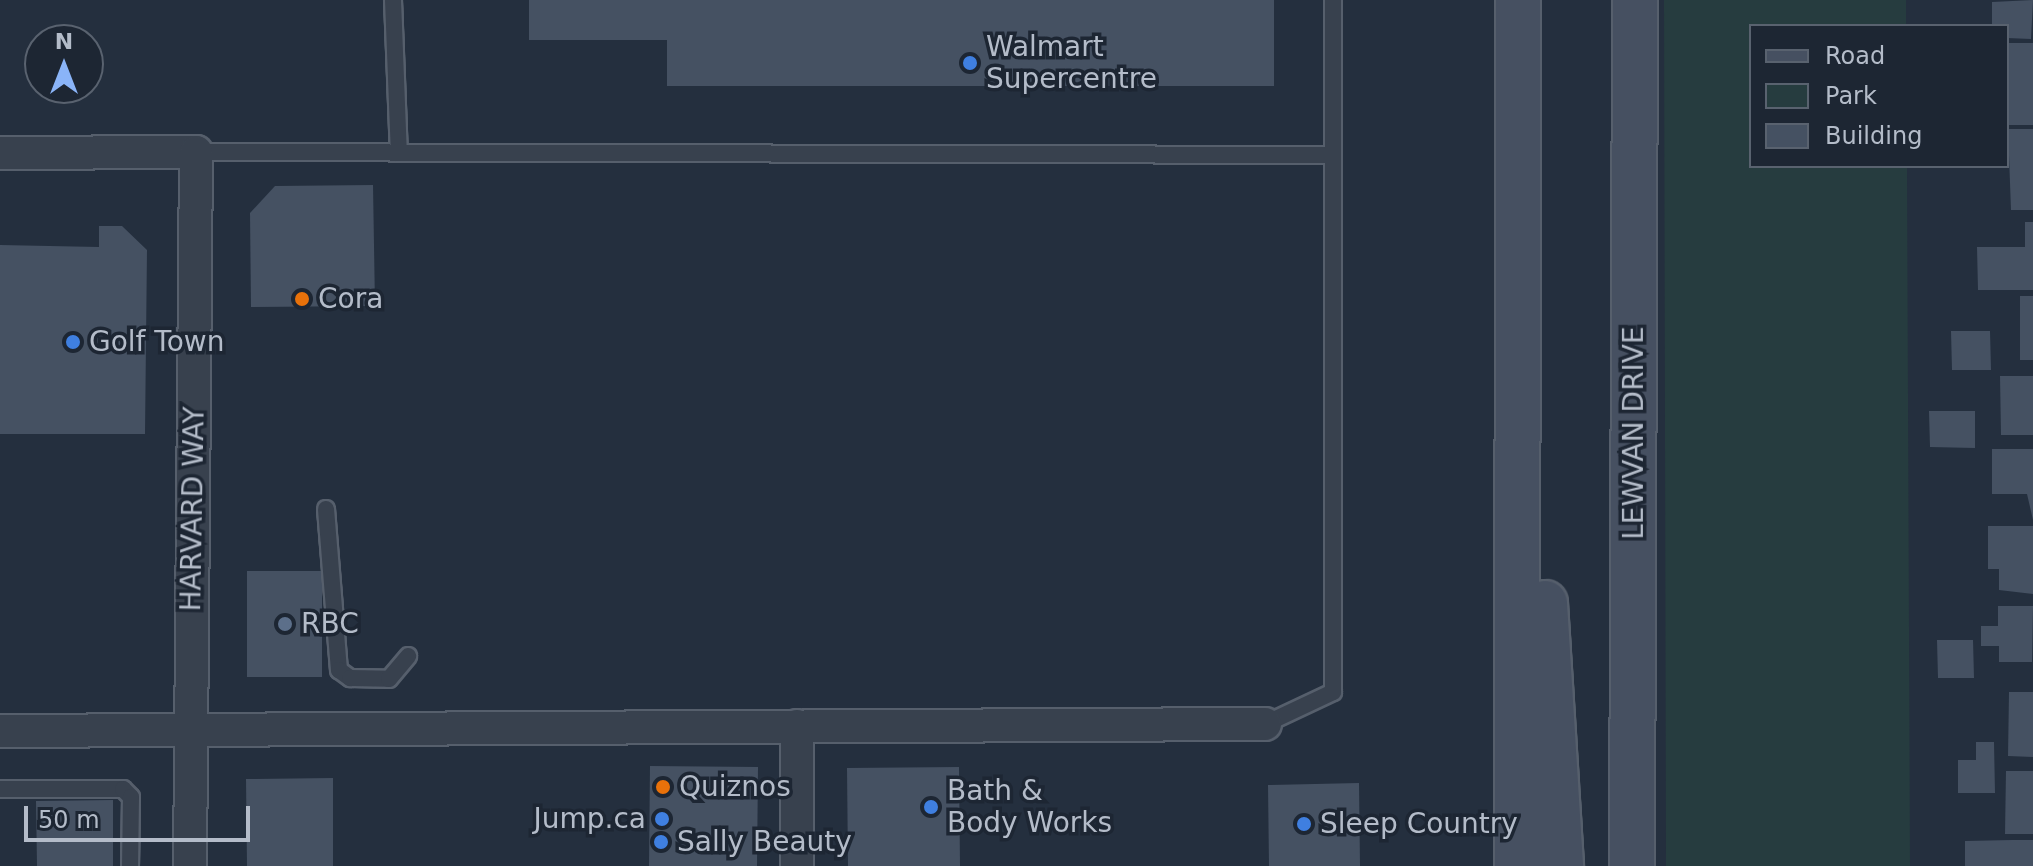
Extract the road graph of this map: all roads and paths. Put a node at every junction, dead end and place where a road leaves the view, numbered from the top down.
1 (393, 0) edge
2 (1333, 0) edge
3 (1518, 0) edge
4 (1635, 0) edge
5 (196, 152) junction
6 (0, 153) edge
7 (399, 153) junction
8 (1333, 155) junction
9 (1519, 193) junction
10 (326, 509) dead end
11 (408, 656) dead end
12 (1265, 724) joint
13 (797, 726) junction
14 (191, 728) junction
15 (0, 731) edge
16 (0, 789) edge
17 (130, 866) edge
18 (190, 866) edge
19 (797, 866) edge
20 (1517, 866) edge
21 (1561, 866) edge
22 (1632, 866) edge

1 - 7 lane
2 - 8 lane
3 - 9 main road
4 - 22 main road, LEWVAN DRIVE
5 - 6 street
5 - 7 lane
5 - 14 street, HARVARD WAY
7 - 8 lane
8 - 12 lane
9 - 20 main road
9 - 21 main road
10 - 11 lane
12 - 13 street
13 - 14 street
13 - 19 street
14 - 15 street
14 - 18 street, HARVARD WAY
16 - 17 lane

